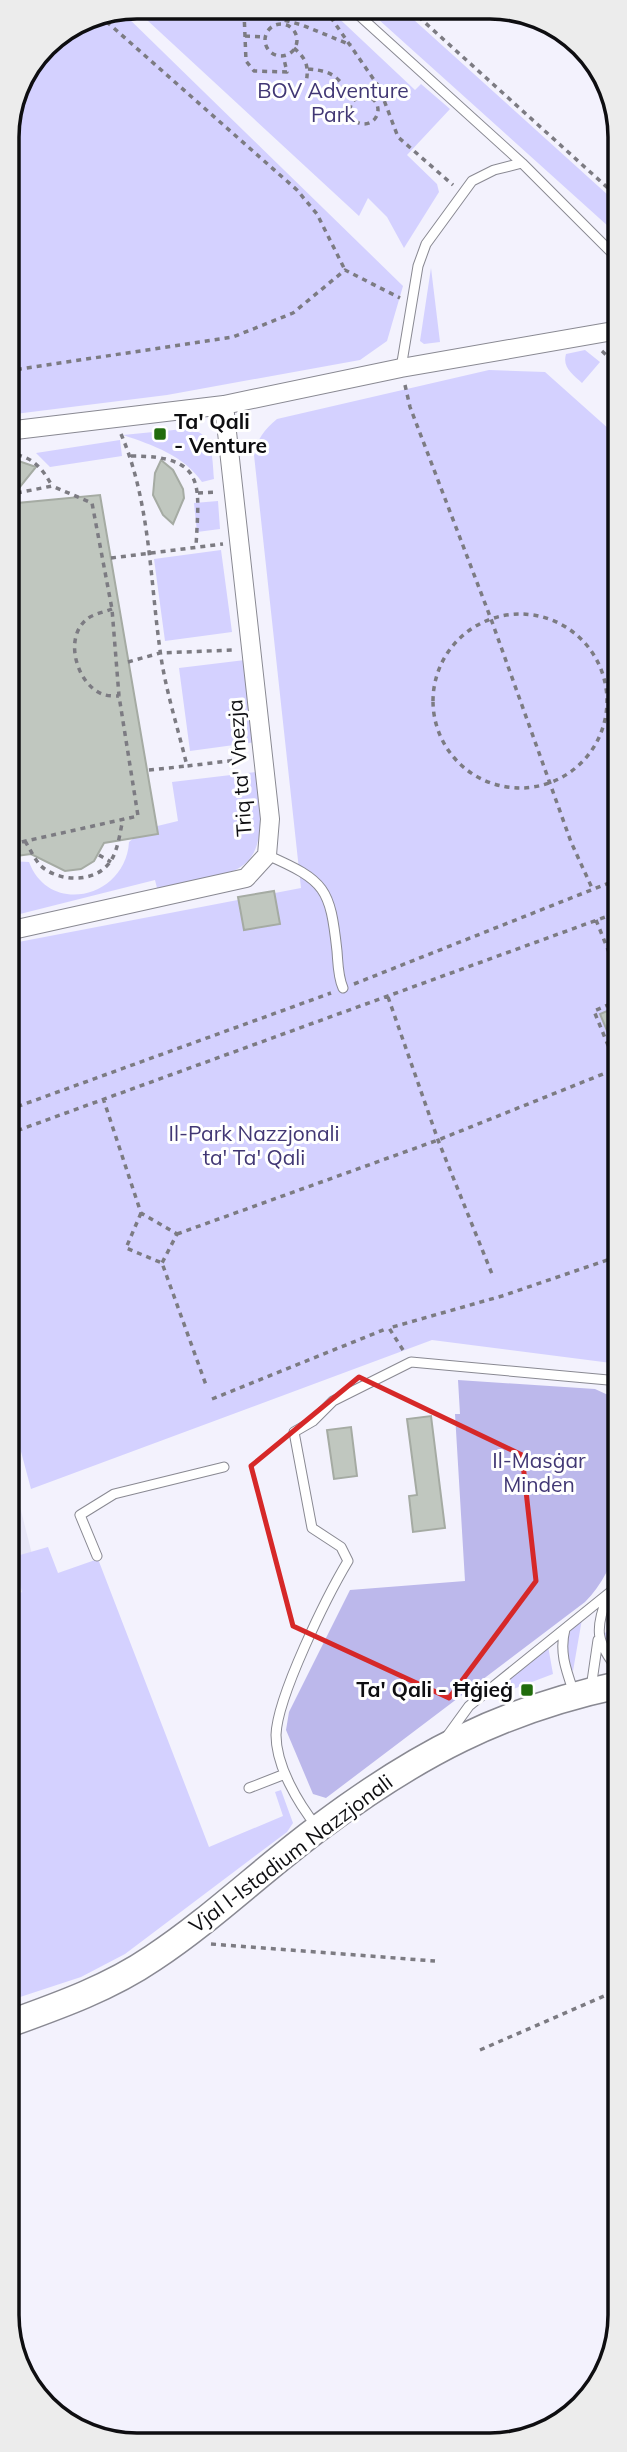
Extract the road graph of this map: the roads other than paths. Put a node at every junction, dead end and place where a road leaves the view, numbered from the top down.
1 (363, 19) edge
2 (522, 163) junction
3 (608, 249) edge
4 (608, 332) edge
5 (401, 369) junction
6 (224, 405) junction
7 (20, 429) edge
8 (267, 855) junction
9 (20, 928) edge
10 (343, 988) road end
11 (607, 1380) edge
12 (224, 1467) dead end
13 (97, 1556) dead end
14 (607, 1595) edge
15 (607, 1598) edge
16 (565, 1629) junction
17 (598, 1634) junction
18 (607, 1656) edge
19 (607, 1688) edge
20 (582, 1693) junction
21 (440, 1747) junction
22 (285, 1774) junction
23 (249, 1788) dead end
24 (318, 1828) junction
25 (19, 2020) edge

1 - 2 lane
2 - 3 lane
2 - 5 lane
4 - 5 street
5 - 6 street
6 - 7 street
6 - 8 street, Triq ta' Vnezja
8 - 9 street, Triq ta' Vnezja
8 - 10 lane
11 - 22 lane
12 - 13 lane
14 - 16 lane
15 - 17 lane
16 - 20 lane
16 - 21 lane
17 - 18 lane
17 - 20 lane
19 - 20 main road, Vjal l-Istadium Nazzjonali
20 - 21 main road, Vjal l-Istadium Nazzjonali
21 - 24 main road, Vjal l-Istadium Nazzjonali
22 - 23 lane
22 - 24 lane
24 - 25 main road, Vjal l-Istadium Nazzjonali

